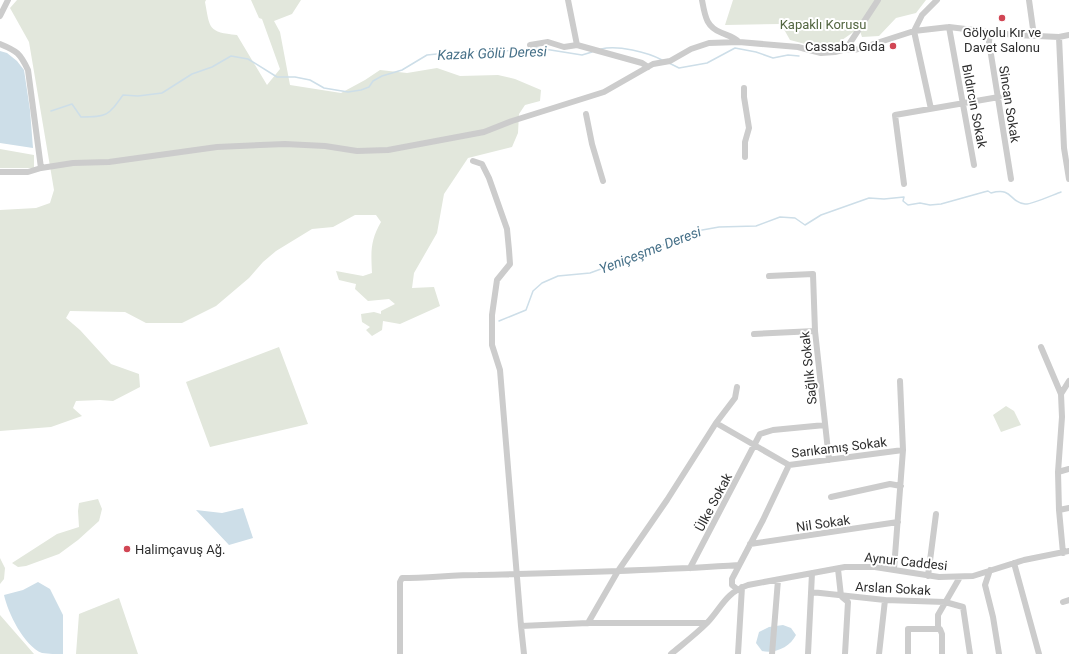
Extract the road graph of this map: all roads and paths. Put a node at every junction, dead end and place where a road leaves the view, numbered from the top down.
1 (8, 0) edge
2 (568, 0) edge
3 (702, 0) edge
4 (878, 0) edge
5 (936, 0) edge
6 (1029, 0) edge
7 (0, 16) edge
8 (949, 27) junction
9 (914, 31) junction
10 (990, 32) junction
11 (1069, 35) edge
12 (1034, 36) junction
13 (1059, 36) junction
14 (739, 42) junction
15 (0, 44) edge
16 (530, 45) dead end
17 (577, 45) junction
18 (846, 49) junction
19 (648, 67) junction
20 (744, 88) dead end
21 (999, 97) junction
22 (963, 104) junction
23 (931, 109) junction
24 (586, 114) dead end
25 (1067, 148) edge
26 (745, 157) dead end
27 (473, 161) dead end
28 (974, 165) dead end
29 (41, 168) junction
30 (0, 172) edge
31 (1011, 178) dead end
32 (1069, 179) edge
33 (603, 181) dead end
34 (904, 184) dead end
35 (769, 276) dead end
36 (815, 331) junction
37 (754, 334) dead end
38 (1041, 347) dead end
39 (900, 381) dead end
40 (1069, 381) edge
41 (737, 387) dead end
42 (1061, 394) junction
43 (716, 423) junction
44 (825, 425) junction
45 (754, 445) junction
46 (903, 450) junction
47 (829, 460) junction
48 (789, 465) junction
49 (1069, 469) edge
50 (1058, 472) junction
51 (901, 486) junction
52 (831, 497) dead end
53 (1069, 508) edge
54 (1059, 510) junction
55 (936, 514) dead end
56 (898, 522) junction
57 (750, 544) junction
58 (1066, 552) edge
59 (1014, 563) junction
60 (739, 565) junction
61 (690, 568) junction
62 (838, 569) junction
63 (894, 569) junction
64 (990, 570) junction
65 (618, 571) junction
66 (812, 574) junction
67 (517, 575) junction
68 (928, 576) junction
69 (960, 577) junction
70 (778, 580) junction
71 (739, 588) junction
72 (811, 592) junction
73 (840, 596) junction
74 (885, 600) junction
75 (945, 602) junction
76 (588, 623) junction
77 (706, 624) junction
78 (521, 626) junction
79 (938, 629) junction
80 (400, 654) edge
81 (524, 654) edge
82 (671, 654) edge
83 (738, 654) edge
84 (772, 654) edge
85 (808, 654) edge
86 (845, 654) edge
87 (879, 654) edge
88 (908, 654) edge
89 (942, 654) edge
90 (970, 654) edge
91 (999, 654) edge
92 (1039, 654) edge

1 - 7 street
2 - 17 street
3 - 14 street
4 - 18 street
5 - 9 street
6 - 12 street
8 - 9 street
8 - 10 street
8 - 22 street, Bıldırcın Sokak
9 - 18 street
9 - 23 street
10 - 12 street
10 - 21 street, Sincan Sokak
11 - 13 street
12 - 13 street
13 - 25 street
14 - 18 street
14 - 19 street
15 - 29 street
16 - 17 street
17 - 19 street
19 - 29 street
20 - 26 street
21 - 22 street
21 - 31 street, Sincan Sokak
22 - 23 street
22 - 28 street, Bıldırcın Sokak
23 - 34 street
24 - 33 street
25 - 32 street
27 - 67 street
29 - 30 street
35 - 36 street, Sağlık Sokak
36 - 37 street
36 - 44 street, Sağlık Sokak
38 - 42 street
39 - 46 street
40 - 42 street
41 - 43 street
42 - 50 street
43 - 45 street, Sarıkamış Sokak
43 - 65 street
44 - 45 street, Ülke Sokak
44 - 47 street, Sağlık Sokak
45 - 48 street, Sarıkamış Sokak
45 - 61 street, Ülke Sokak
46 - 47 street, Sarıkamış Sokak
46 - 51 street
47 - 48 street, Sarıkamış Sokak
48 - 57 street
49 - 50 street
50 - 54 street
51 - 52 street
51 - 56 street
53 - 54 street
54 - 58 street
55 - 68 street
56 - 57 street, Nil Sokak
56 - 63 street
57 - 60 street
58 - 59 street, Aynur Caddesi
59 - 64 street, Aynur Caddesi
59 - 92 street
60 - 61 street
60 - 71 street
61 - 65 street
62 - 63 street, Aynur Caddesi
62 - 66 street, Aynur Caddesi
62 - 73 street
63 - 68 street, Aynur Caddesi
64 - 69 street, Aynur Caddesi
64 - 91 street
65 - 67 street
65 - 76 street
66 - 70 street, Aynur Caddesi
66 - 72 street
67 - 78 street
67 - 80 street
68 - 69 street, Aynur Caddesi
69 - 75 street
70 - 71 street, Aynur Caddesi
70 - 84 street
71 - 77 street
71 - 83 street
72 - 73 street, Arslan Sokak
72 - 85 street
73 - 74 street, Arslan Sokak
73 - 86 street
74 - 75 street, Arslan Sokak
74 - 87 street
75 - 79 street
75 - 90 street, Arslan Sokak
76 - 77 street
76 - 78 street
77 - 82 street
78 - 81 street
79 - 88 street
79 - 89 street

